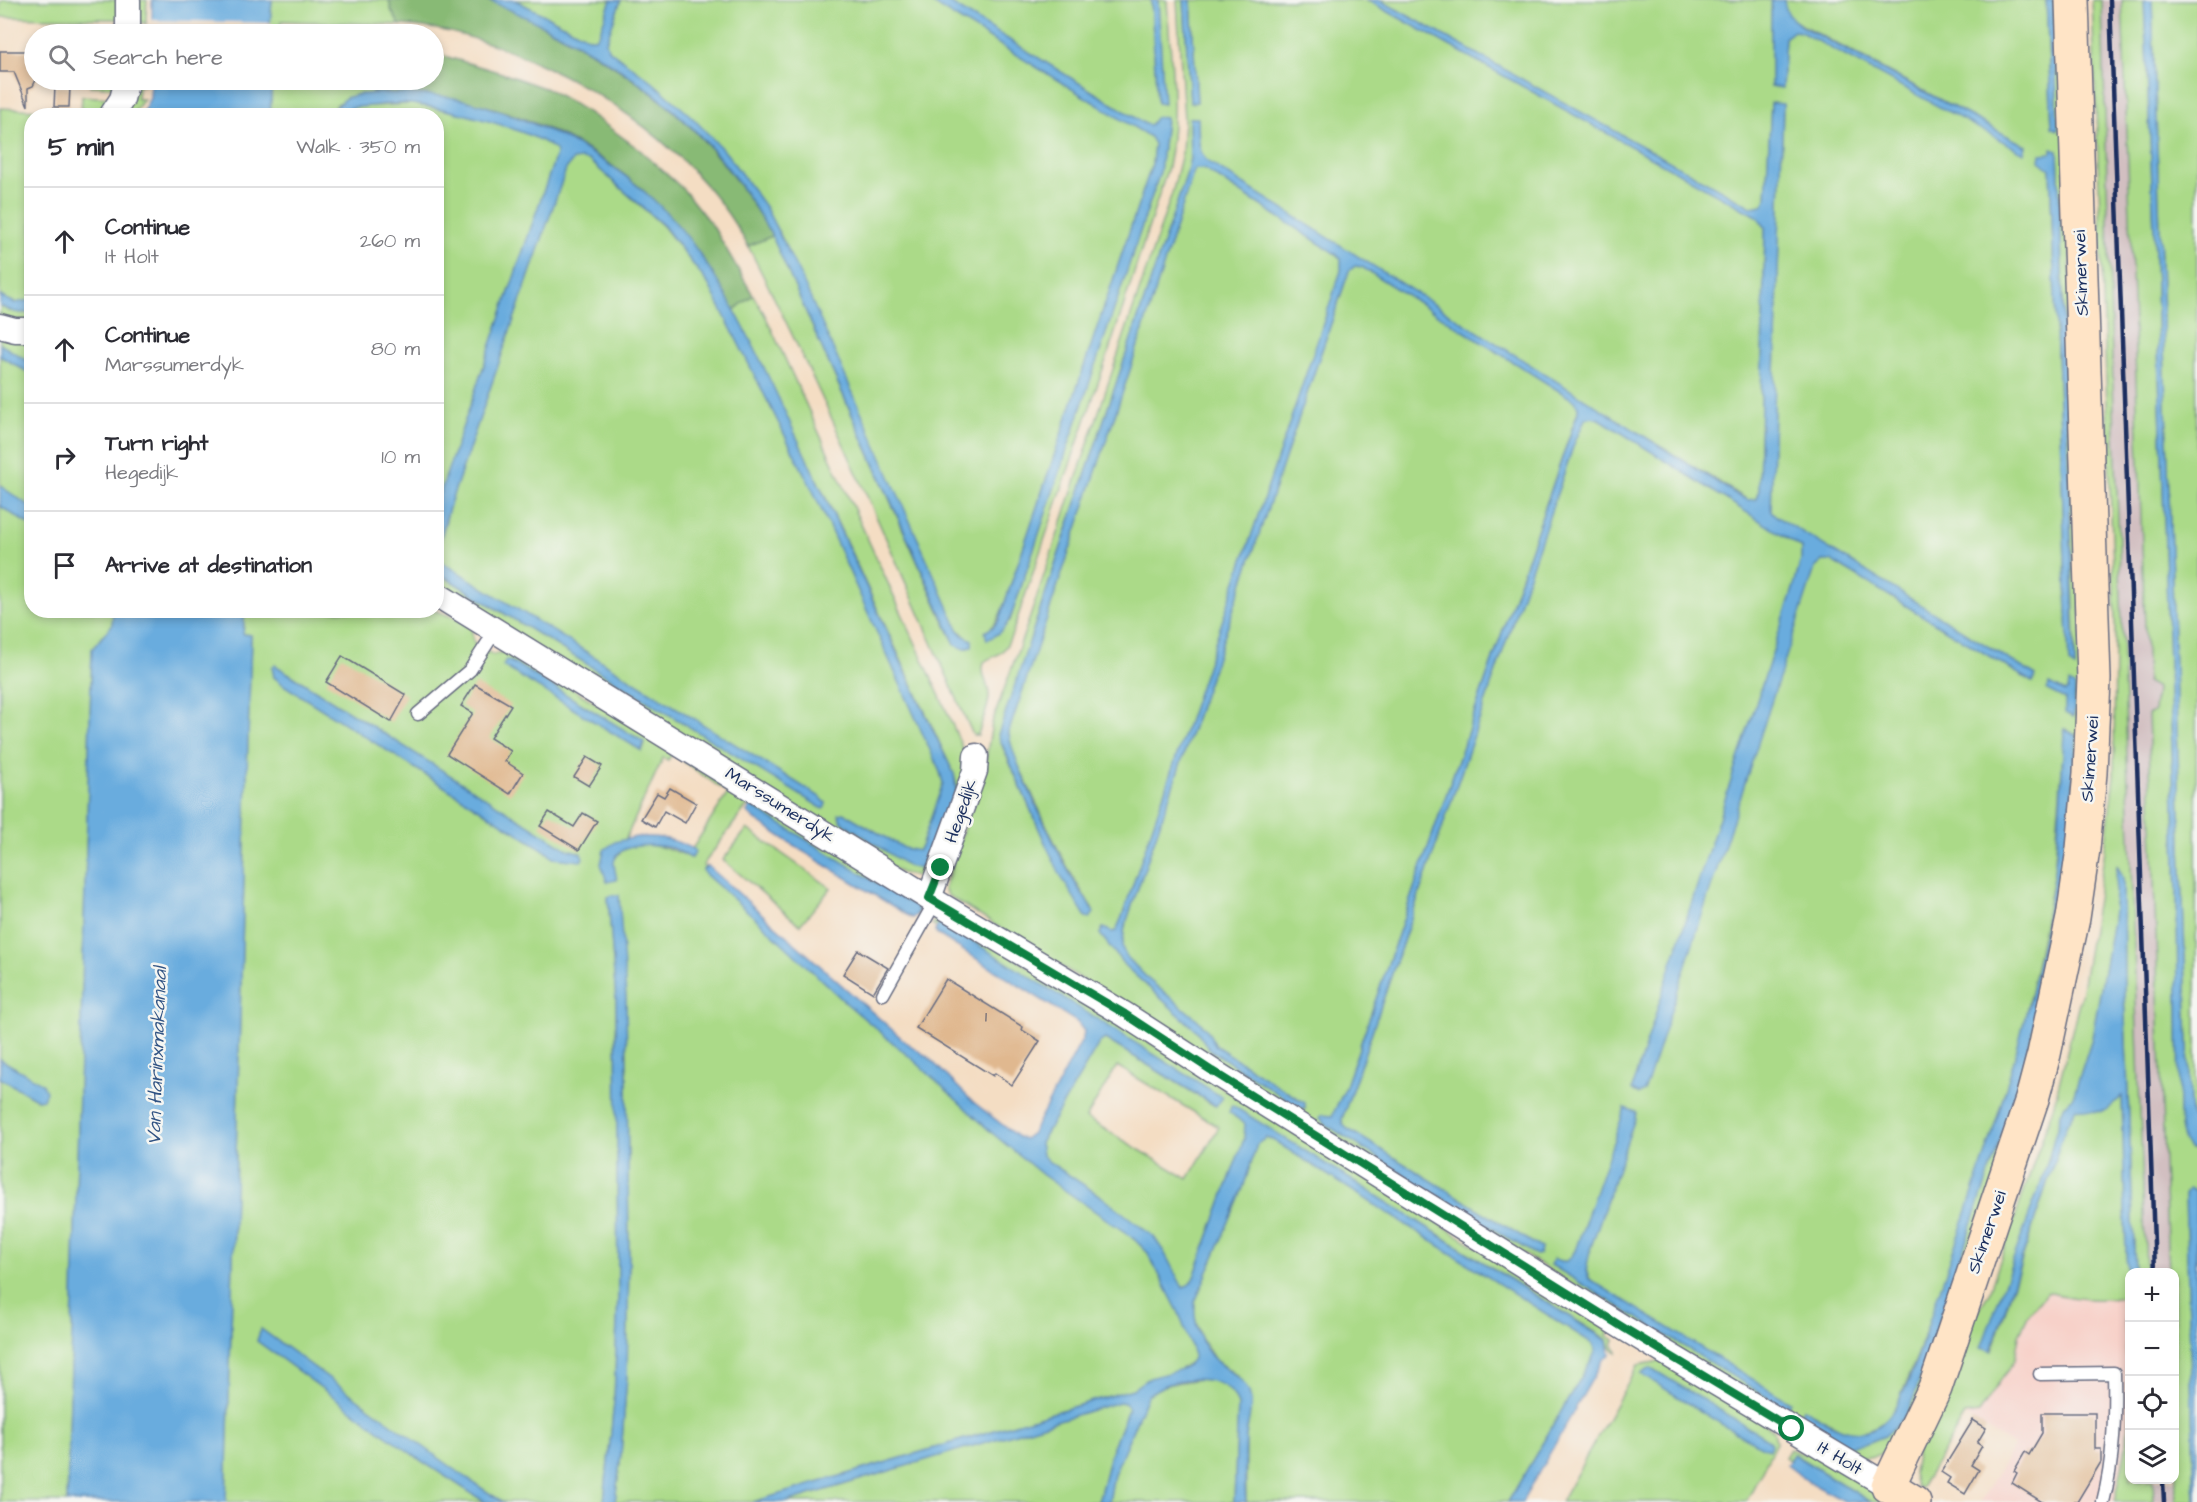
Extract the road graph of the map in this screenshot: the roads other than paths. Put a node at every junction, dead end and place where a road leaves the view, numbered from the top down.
1 (128, 0) edge
2 (2072, 0) edge
3 (128, 24) edge
4 (124, 90) edge
5 (116, 108) edge
6 (0, 326) edge
7 (24, 330) edge
8 (444, 599) edge
9 (496, 630) junction
10 (418, 714) dead end
11 (976, 756) dead end
12 (932, 900) junction
13 (883, 994) dead end
14 (1125, 1014) joint
15 (2040, 1374) dead end
16 (1901, 1494) edge
17 (2103, 1502) edge

1 - 3 street
2 - 16 street, Skimerwei
4 - 5 street
6 - 7 street
8 - 9 street, Marssumerdyk
9 - 10 lane
9 - 12 street, Marssumerdyk
11 - 12 street, Hegedijk
12 - 13 lane
12 - 14 street, Marssumerdyk
14 - 16 street, It Holt
15 - 17 lane

